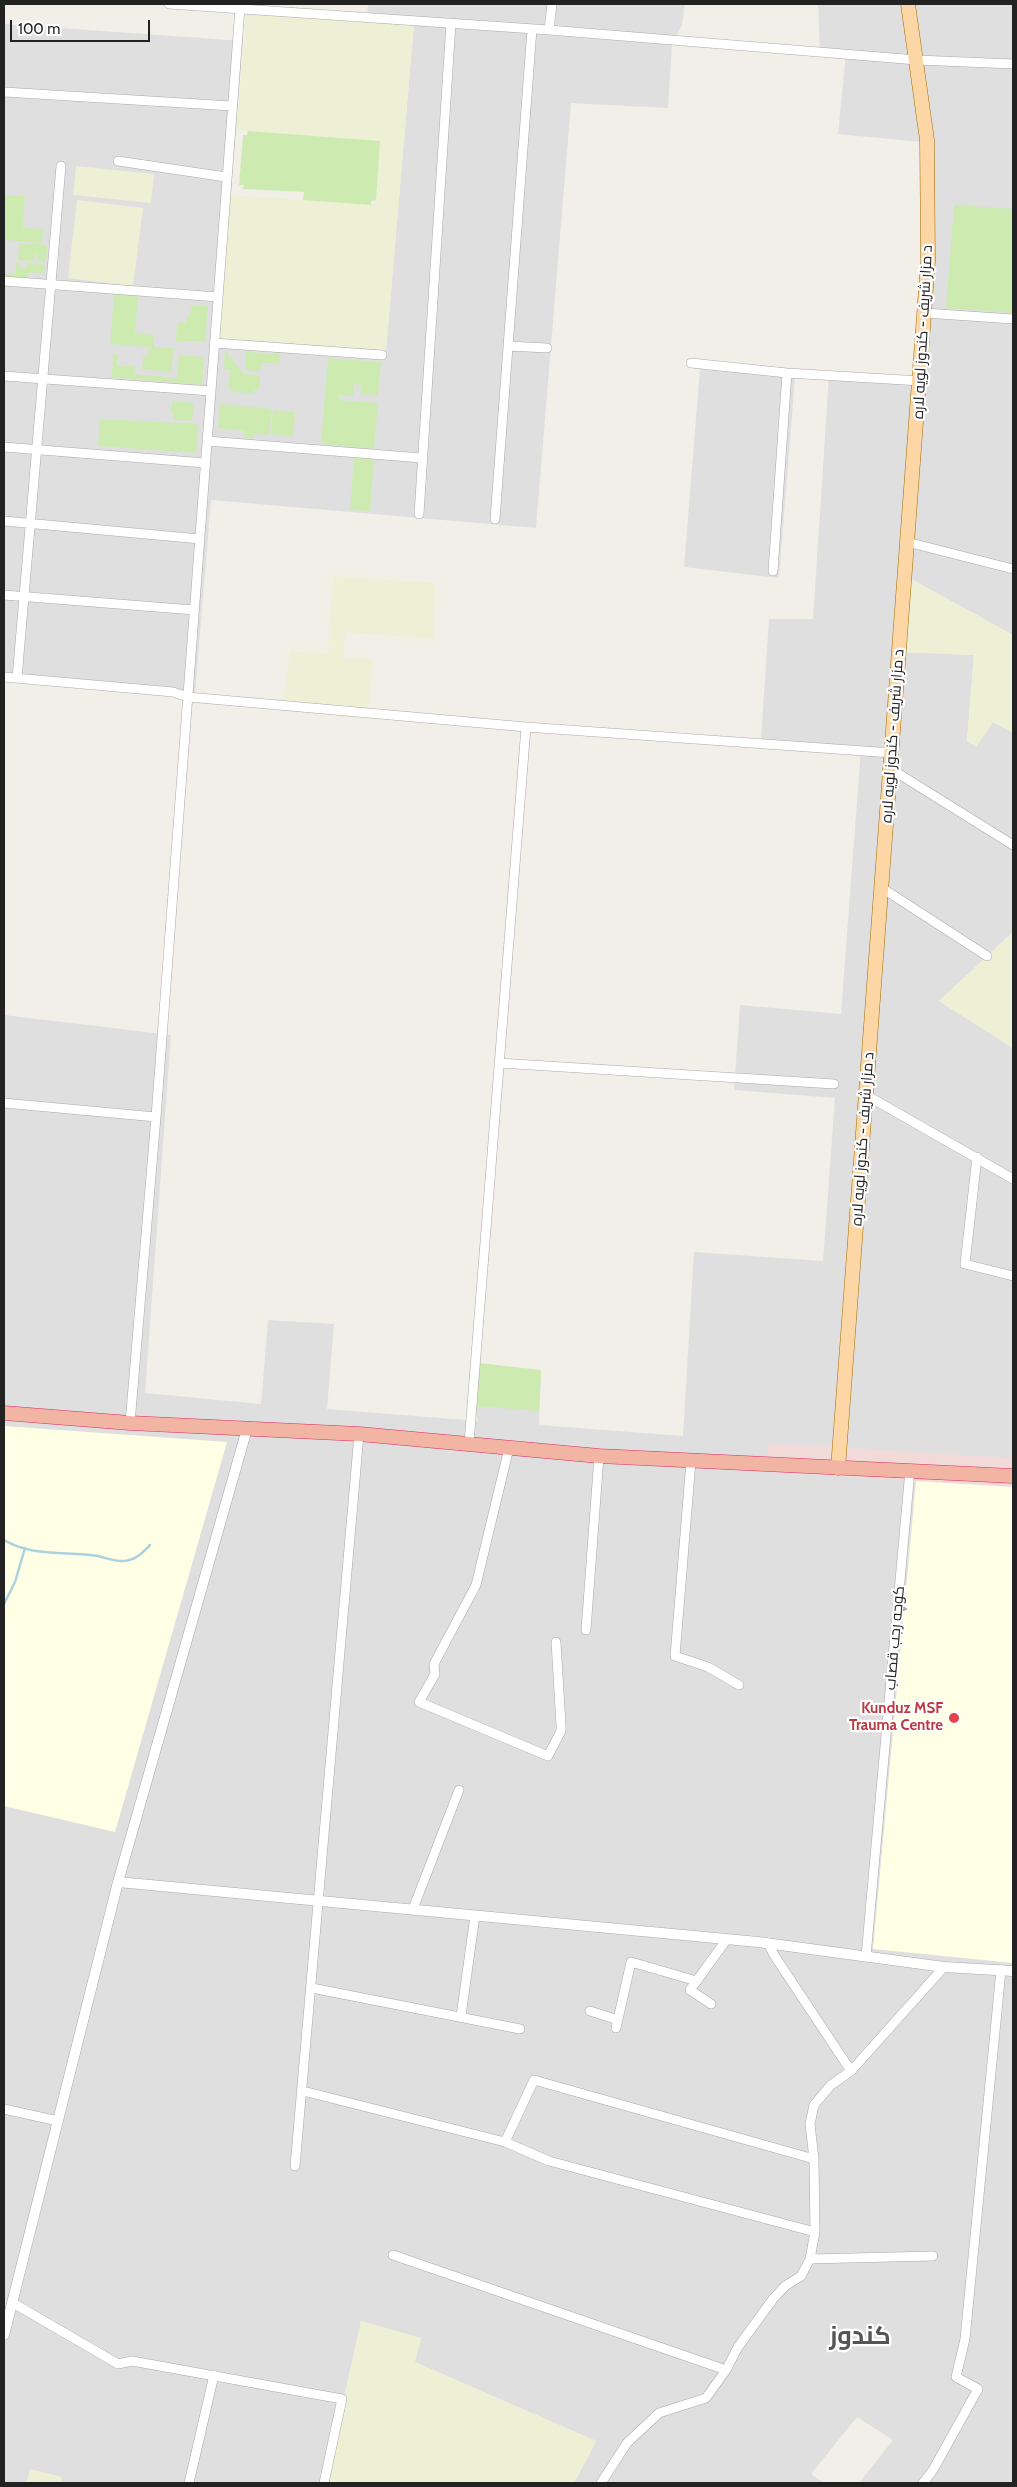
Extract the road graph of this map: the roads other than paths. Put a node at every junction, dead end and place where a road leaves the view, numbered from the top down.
1 (169, 4) edge
2 (552, 4) edge
3 (908, 4) edge
4 (240, 8) junction
5 (451, 23) junction
6 (532, 29) junction
7 (549, 30) junction
8 (917, 60) junction
9 (1013, 64) edge
10 (4, 92) edge
11 (232, 106) junction
12 (118, 161) dead end
13 (61, 166) dead end
14 (226, 177) junction
15 (4, 281) edge
16 (51, 285) junction
17 (218, 297) junction
18 (925, 313) junction
19 (1013, 319) edge
20 (214, 343) junction
21 (508, 346) junction
22 (547, 348) dead end
23 (382, 355) dead end
24 (691, 363) dead end
25 (787, 373) junction
26 (4, 376) edge
27 (43, 379) junction
28 (921, 381) junction
29 (211, 391) junction
30 (207, 441) junction
31 (4, 447) edge
32 (37, 450) junction
33 (422, 458) junction
34 (205, 463) junction
35 (419, 514) dead end
36 (495, 519) dead end
37 (4, 521) edge
38 (30, 524) junction
39 (200, 539) junction
40 (907, 542) junction
41 (1013, 569) edge
42 (773, 570) dead end
43 (4, 595) edge
44 (24, 596) junction
45 (194, 610) junction
46 (4, 677) edge
47 (17, 678) junction
48 (188, 697) junction
49 (526, 727) junction
50 (892, 754) junction
51 (890, 769) junction
52 (1013, 844) edge
53 (882, 888) junction
54 (987, 956) dead end
55 (499, 1063) junction
56 (834, 1084) dead end
57 (866, 1095) junction
58 (4, 1103) edge
59 (156, 1117) junction
60 (977, 1157) junction
61 (1013, 1179) edge
62 (1013, 1276) edge
63 (4, 1413) edge
64 (130, 1423) junction
65 (246, 1429) junction
66 (359, 1434) junction
67 (469, 1443) junction
68 (509, 1448) junction
69 (598, 1456) junction
70 (691, 1461) junction
71 (838, 1468) junction
72 (910, 1470) junction
73 (1013, 1476) edge
74 (586, 1630) dead end
75 (556, 1642) dead end
76 (739, 1685) dead end
77 (459, 1790) dead end
78 (118, 1882) junction
79 (318, 1900) junction
80 (413, 1909) junction
81 (475, 1916) junction
82 (727, 1939) junction
83 (768, 1943) junction
84 (866, 1956) junction
85 (944, 1967) junction
86 (1001, 1970) junction
87 (1013, 1971) edge
88 (697, 1981) junction
89 (312, 1988) junction
90 (711, 2004) dead end
91 (590, 2011) dead end
92 (461, 2016) junction
93 (520, 2030) dead end
94 (851, 2071) junction
95 (302, 2091) junction
96 (4, 2109) edge
97 (58, 2121) junction
98 (505, 2142) junction
99 (814, 2159) junction
100 (295, 2166) dead end
101 (814, 2232) junction
102 (393, 2256) dead end
103 (933, 2256) dead end
104 (810, 2259) junction
105 (13, 2303) junction
106 (4, 2334) edge
107 (726, 2370) junction
108 (214, 2375) junction
109 (189, 2483) edge
110 (324, 2483) edge
111 (601, 2483) edge
112 (923, 2483) edge

1 - 4 street
2 - 7 street
3 - 8 main road, د مزار شریف - کندوز لویه لاره
4 - 5 street
4 - 11 street
5 - 6 street
5 - 33 street
6 - 7 street
6 - 21 street
7 - 8 street
8 - 9 street
8 - 18 main road, د مزار شریف - کندوز لویه لاره
10 - 11 street
11 - 14 street
12 - 14 street
13 - 16 street
14 - 17 street
15 - 16 street
16 - 17 street
16 - 27 street
17 - 20 street
18 - 19 street
18 - 28 main road, د مزار شریف - کندوز لویه لاره
20 - 23 street
20 - 29 street
21 - 22 street
21 - 36 street
24 - 25 street
25 - 28 street
25 - 42 street
26 - 27 street
27 - 29 street
27 - 32 street
28 - 40 main road, د مزار شریف - کندوز لویه لاره
29 - 30 street
30 - 33 street
30 - 34 street
31 - 32 street
32 - 34 street
32 - 38 street
33 - 35 street
34 - 39 street
37 - 38 street
38 - 39 street
38 - 44 street
39 - 45 street
40 - 41 street
40 - 50 main road, د مزار شریف - کندوز لویه لاره
43 - 44 street
44 - 45 street
44 - 47 street
45 - 48 street
46 - 47 street
47 - 48 street
48 - 49 street
48 - 59 street
49 - 50 street
49 - 55 street
50 - 51 main road, د مزار شریف - کندوز لویه لاره
51 - 52 street
51 - 53 main road, د مزار شریف - کندوز لویه لاره
53 - 54 street
53 - 57 main road, د مزار شریف - کندوز لویه لاره
55 - 56 street
55 - 67 street
57 - 60 street
57 - 71 main road, د مزار شریف - کندوز لویه لاره
58 - 59 street
59 - 64 street
60 - 61 street
60 - 62 street
63 - 64 highway
64 - 65 highway
65 - 66 highway
65 - 78 street
66 - 67 highway
66 - 79 street
67 - 68 highway
68 - 69 highway
68 - 75 street
69 - 70 highway
69 - 74 street
70 - 71 highway
70 - 76 street
71 - 72 highway
72 - 73 highway
72 - 84 street, کوچه رجب قصاب
77 - 80 street
78 - 79 street
78 - 97 street
79 - 80 street
79 - 89 street
80 - 81 street
81 - 82 street
81 - 92 street
82 - 83 street
82 - 88 street
83 - 84 street
83 - 94 street
84 - 85 street
85 - 86 street
85 - 94 street
86 - 87 street
86 - 112 street
88 - 90 street
88 - 91 street
89 - 92 street
89 - 95 street
92 - 93 street
94 - 99 street
95 - 98 street
95 - 100 street
96 - 97 street
97 - 105 street
98 - 99 street
98 - 101 street
99 - 101 street
101 - 104 street
102 - 107 street
103 - 104 street
104 - 107 street
105 - 106 street
105 - 108 street
107 - 111 street
108 - 109 street
108 - 110 street

